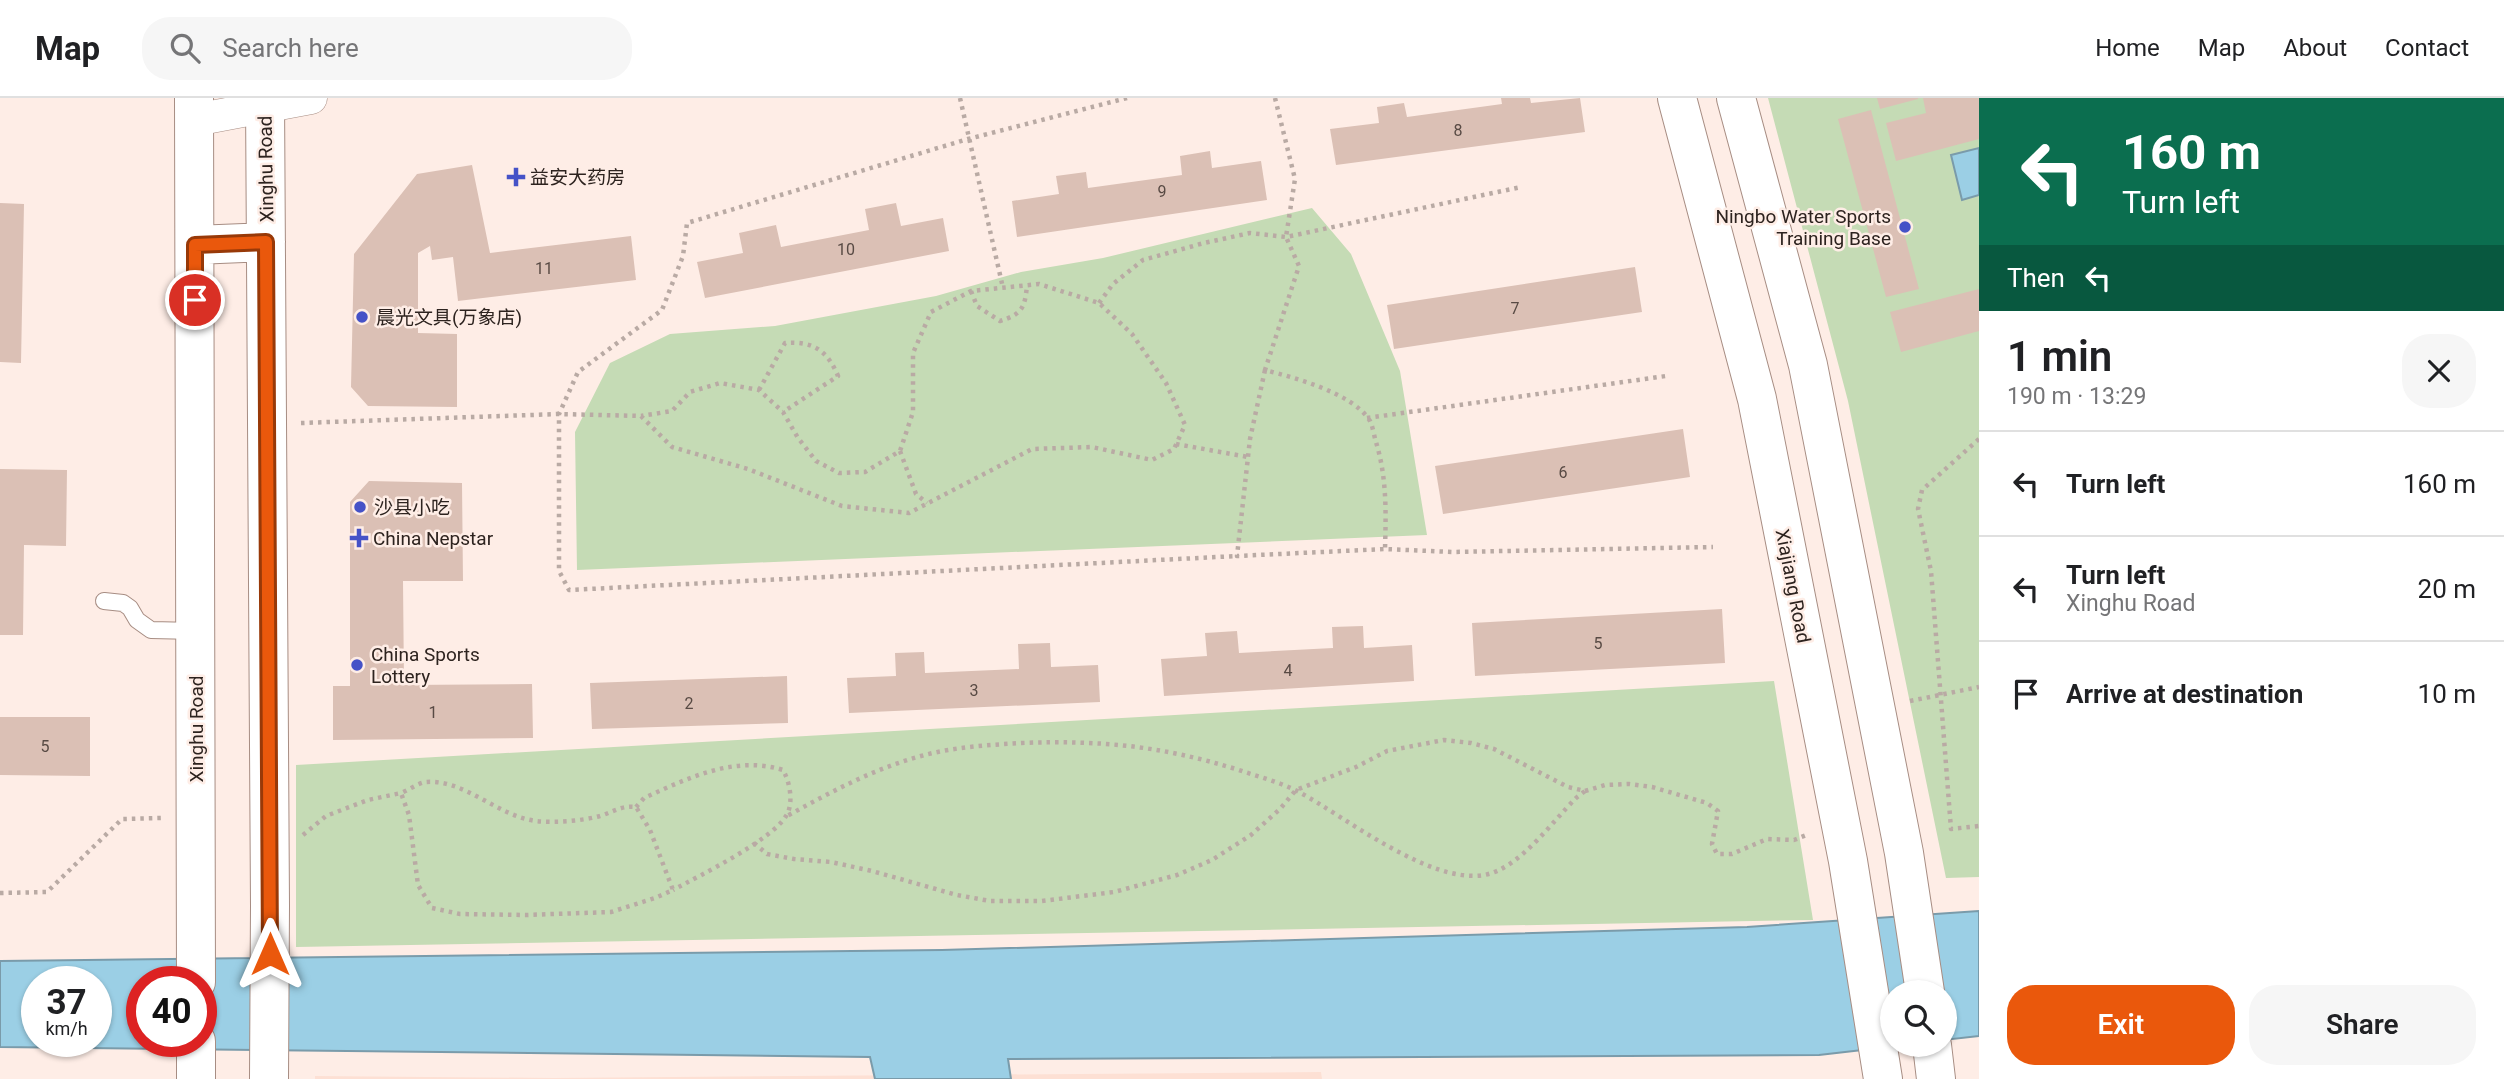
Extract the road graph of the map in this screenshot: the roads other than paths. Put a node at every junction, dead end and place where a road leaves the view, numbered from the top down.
1 (311, 98) edge
2 (1677, 98) edge
3 (1736, 98) edge
4 (265, 102) edge
5 (195, 109) edge
6 (266, 242) junction
7 (195, 245) junction
8 (104, 601) dead end
9 (196, 631) junction
10 (196, 966) edge
11 (1922, 980) edge
12 (1881, 1068) edge
13 (269, 1077) edge

1 - 4 street
2 - 12 street, Xiajiang Road
3 - 11 street
4 - 5 street
4 - 6 street, Xinghu Road
5 - 7 street, Xinghu Road
6 - 7 street
6 - 13 street, Xinghu Road
7 - 9 street, Xinghu Road
8 - 9 lane
9 - 10 street, Xinghu Road

